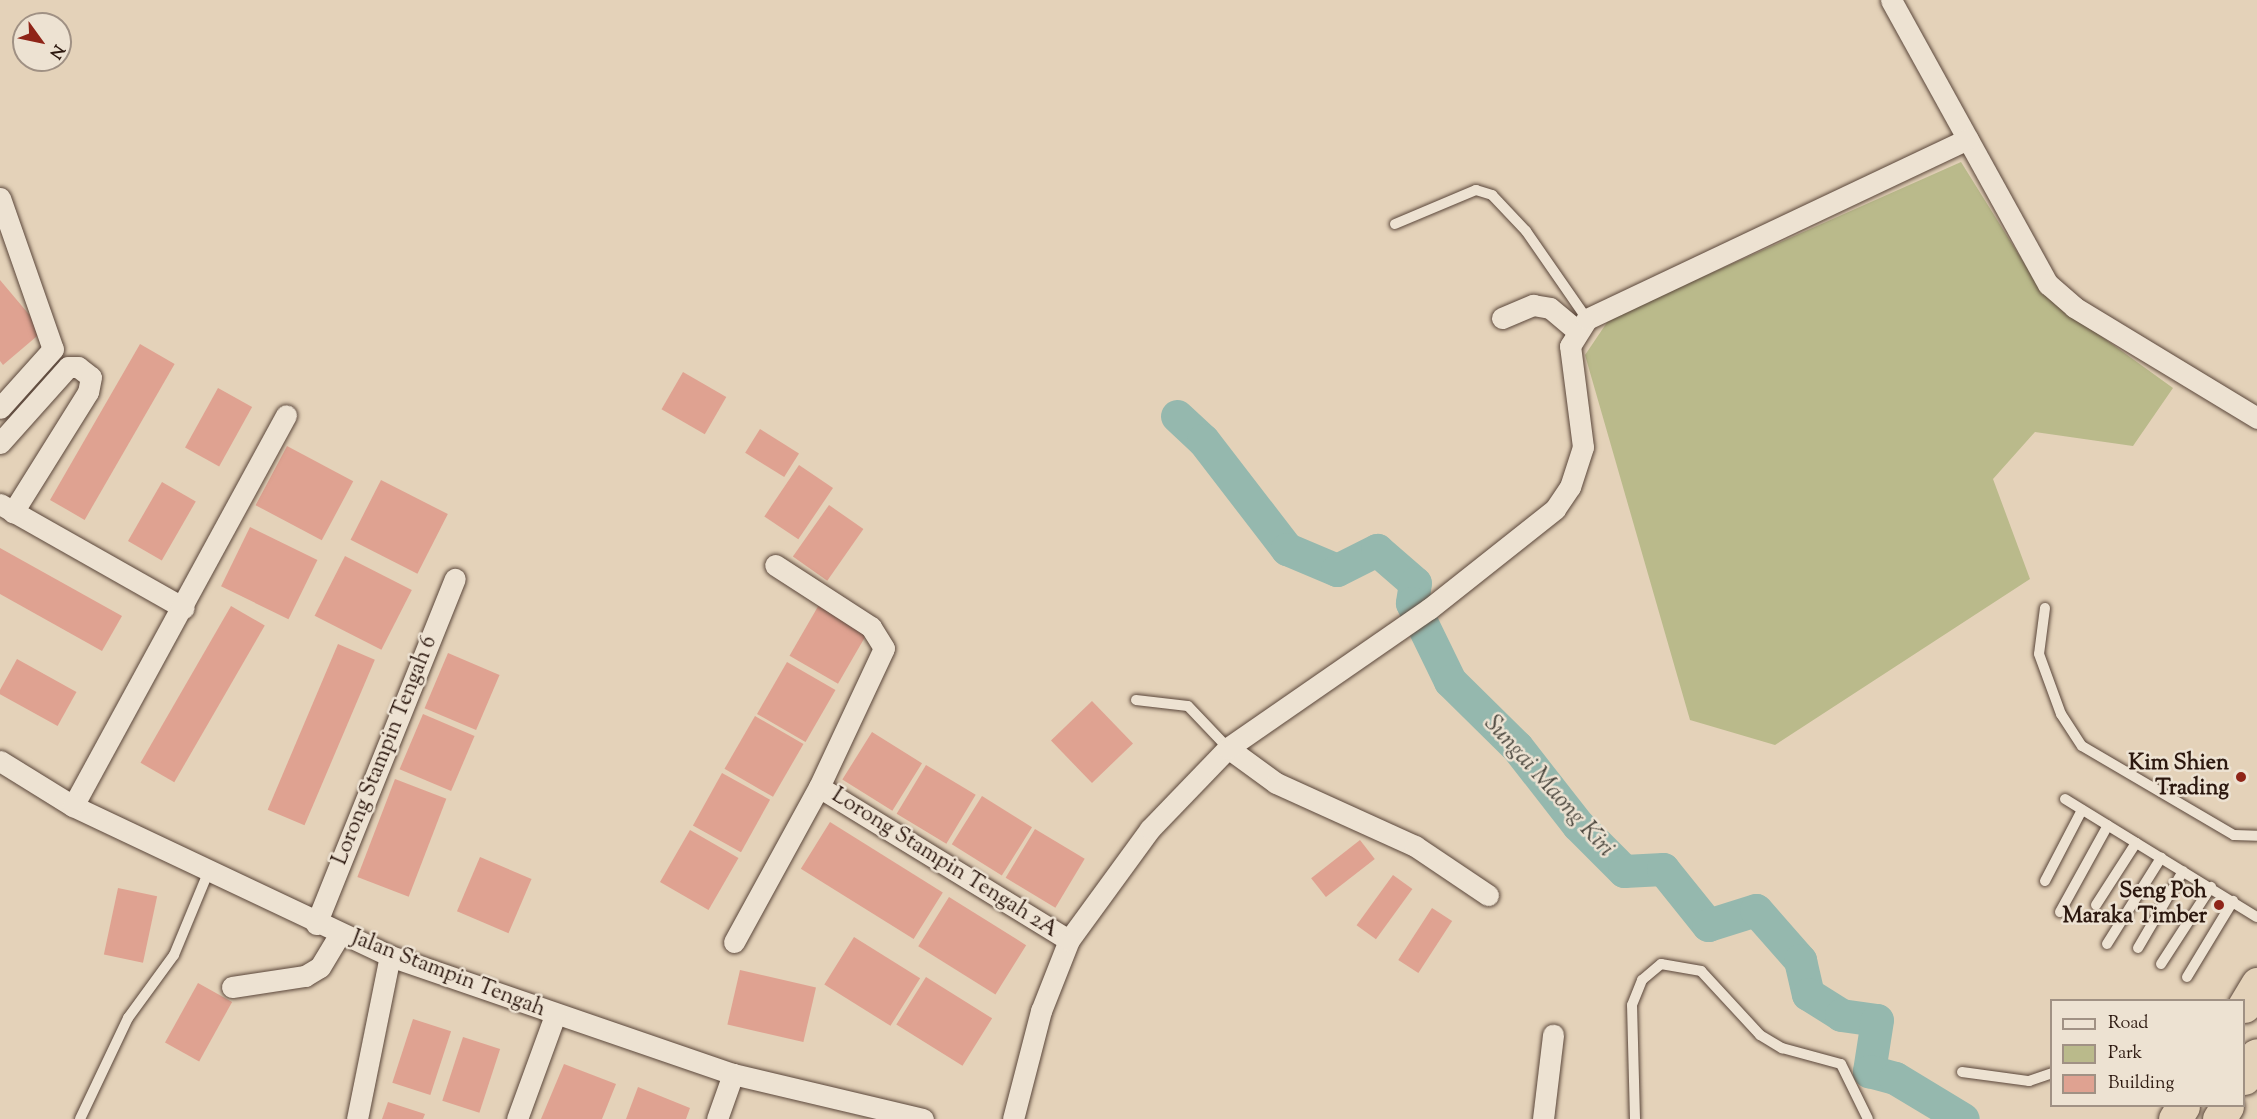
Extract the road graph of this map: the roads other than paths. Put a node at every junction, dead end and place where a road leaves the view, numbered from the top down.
1 (1891, 0) edge
2 (1968, 139) junction
3 (0, 198) edge
4 (1395, 224) dead end
5 (1502, 318) dead end
6 (1581, 325) junction
7 (2, 402) edge
8 (285, 415) dead end
9 (2257, 418) edge
10 (0, 443) edge
11 (7, 508) edge
12 (775, 565) dead end
13 (455, 579) dead end
14 (184, 608) junction
15 (2045, 608) dead end
16 (1136, 700) dead end
17 (1228, 748) junction
18 (0, 761) edge
19 (819, 787) junction
20 (2065, 799) dead end
21 (73, 806) junction
22 (2082, 810) junction
23 (2108, 825) junction
24 (2257, 836) edge
25 (2136, 843) junction
26 (2161, 858) junction
27 (2183, 871) junction
28 (208, 873) junction
29 (2045, 881) dead end
30 (2211, 887) junction
31 (1488, 895) dead end
32 (2233, 901) junction
33 (2096, 905) dead end
34 (2060, 912) dead end
35 (2257, 917) edge
36 (316, 924) junction
37 (340, 934) junction
38 (1069, 940) junction
39 (734, 942) dead end
40 (2107, 944) dead end
41 (2138, 948) dead end
42 (390, 956) junction
43 (2161, 964) dead end
44 (2187, 977) dead end
45 (2257, 984) edge
46 (232, 987) dead end
47 (2245, 1004) edge
48 (555, 1015) junction
49 (1553, 1035) dead end
50 (2245, 1044) edge
51 (2257, 1054) edge
52 (1962, 1072) dead end
53 (733, 1074) junction
54 (2050, 1074) edge
55 (2245, 1076) edge
56 (81, 1119) edge
57 (357, 1119) edge
58 (517, 1119) edge
59 (717, 1119) edge
60 (923, 1119) edge
61 (1013, 1119) edge
62 (1543, 1119) edge
63 (1635, 1119) edge
64 (1868, 1119) edge

1 - 2 street
2 - 6 street
2 - 9 street
3 - 7 street
4 - 6 lane
5 - 6 street
6 - 17 street
8 - 14 street
10 - 11 street
11 - 14 street
12 - 19 street, Lorong Stampin Tengah 2A
13 - 36 street, Lorong Stampin Tengah 6
14 - 21 street
15 - 24 lane
16 - 17 lane
17 - 31 street
17 - 38 street
18 - 21 street, Jalan Stampin Tengah
19 - 38 street, Lorong Stampin Tengah 2A
19 - 39 street, Lorong Stampin Tengah 2A
20 - 22 lane
21 - 28 street, Jalan Stampin Tengah
22 - 23 lane
22 - 29 lane
23 - 25 lane
23 - 34 lane
25 - 26 lane
25 - 33 lane
26 - 27 lane
26 - 40 lane
27 - 30 lane
27 - 41 lane
28 - 36 street, Jalan Stampin Tengah
28 - 56 lane
30 - 32 lane
30 - 43 lane
32 - 35 lane
32 - 44 lane
36 - 37 street, Jalan Stampin Tengah
37 - 42 street, Jalan Stampin Tengah
37 - 46 street
38 - 61 street
42 - 48 street, Jalan Stampin Tengah
42 - 57 street
45 - 47 highway
48 - 53 street, Jalan Stampin Tengah
48 - 58 street
49 - 62 street
50 - 51 highway
51 - 55 highway
52 - 54 lane
53 - 59 street
53 - 60 street, Jalan Stampin Tengah
63 - 64 lane

